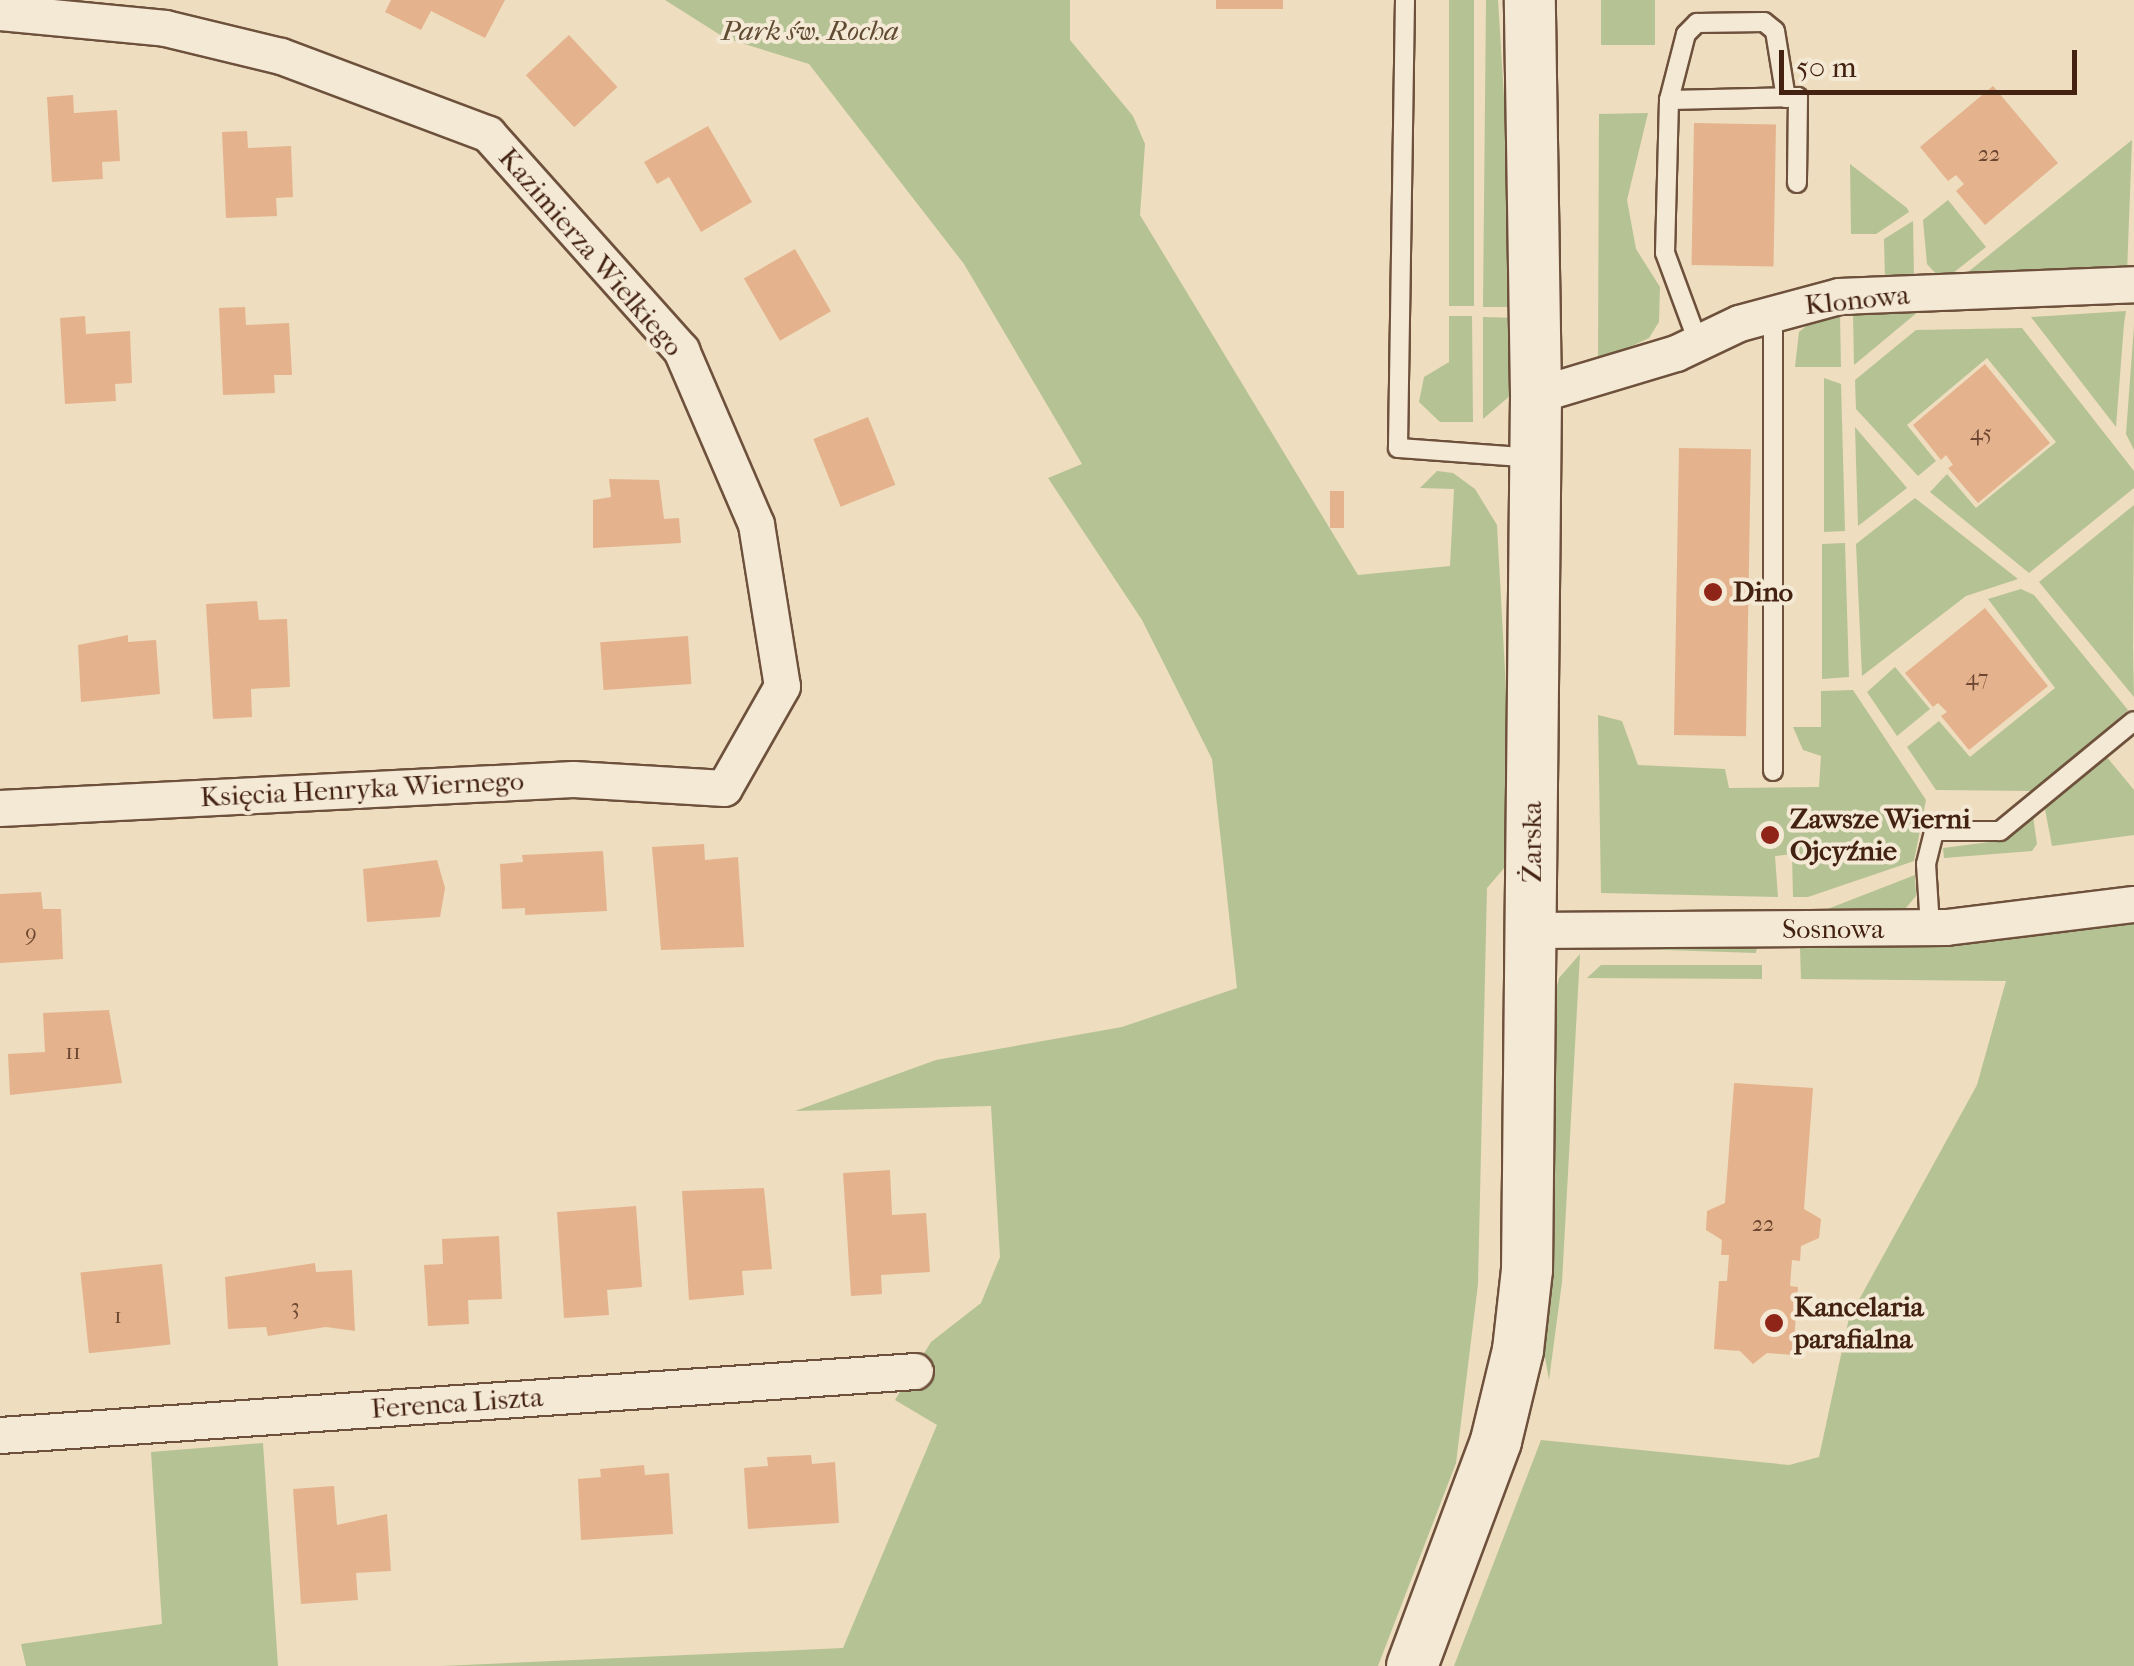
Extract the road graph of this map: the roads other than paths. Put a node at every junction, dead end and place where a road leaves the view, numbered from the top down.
1 (1406, 0) edge
2 (1530, 0) edge
3 (0, 12) edge
4 (1786, 98) junction
5 (1669, 100) junction
6 (1797, 183) dead end
7 (2134, 284) edge
8 (1773, 312) junction
9 (1698, 342) junction
10 (1536, 396) junction
11 (1534, 458) junction
12 (2134, 721) edge
13 (1772, 772) dead end
14 (724, 788) joint
15 (0, 808) edge
16 (2134, 904) edge
17 (1930, 927) junction
18 (1531, 930) junction
19 (915, 1371) dead end
20 (0, 1436) edge
21 (1412, 1666) edge

1 - 11 lane
2 - 10 street, Żarska
3 - 14 street, Kazimierza Wielkiego
4 - 5 lane
4 - 5 lane
4 - 6 lane
5 - 9 lane
7 - 8 street, Klonowa
8 - 9 street, Klonowa
8 - 13 lane
9 - 10 street, Klonowa
10 - 11 street, Żarska
11 - 18 street, Żarska
12 - 17 lane
14 - 15 street, Księcia Henryka Wiernego
16 - 17 street, Sosnowa
17 - 18 street, Sosnowa
18 - 21 street, Żarska
19 - 20 street, Ferenca Liszta

